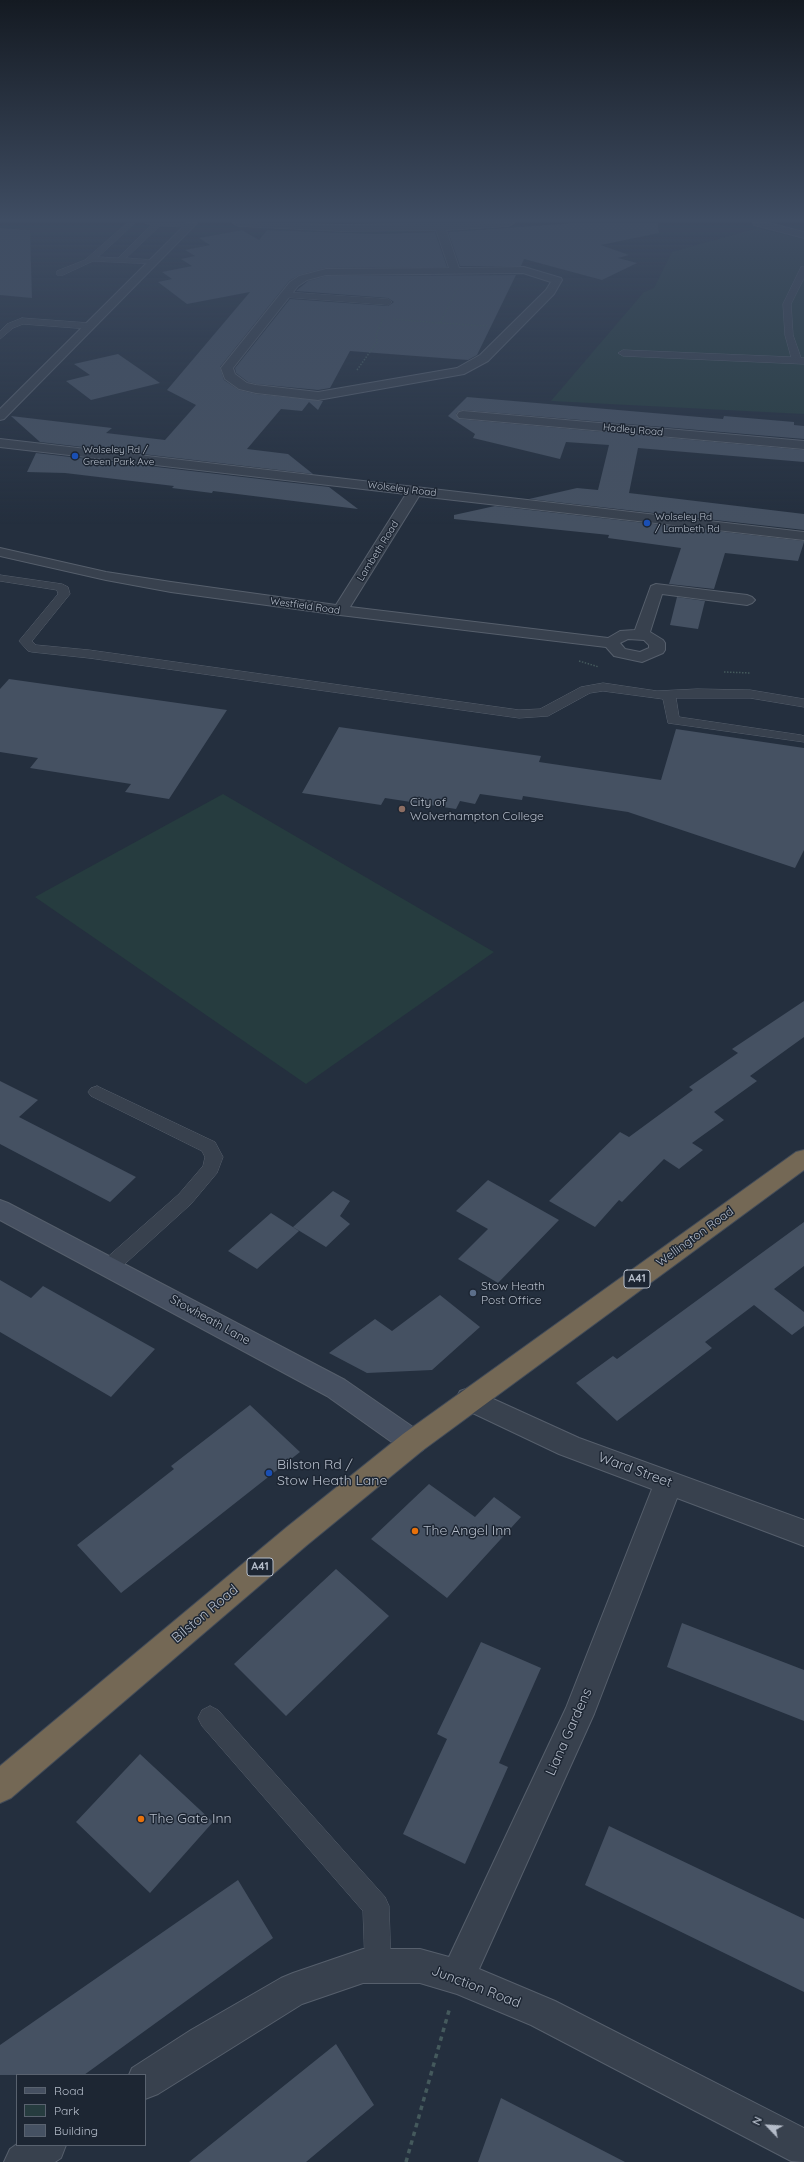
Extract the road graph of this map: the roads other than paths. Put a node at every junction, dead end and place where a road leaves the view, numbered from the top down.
1 (15, 324) edge
2 (61, 324) edge
3 (263, 324) edge
4 (518, 324) edge
5 (788, 324) edge
6 (89, 326) joint
7 (0, 336) edge
8 (623, 353) dead end
9 (800, 361) edge
10 (463, 415) dead end
11 (0, 416) edge
12 (0, 442) edge
13 (804, 445) edge
14 (415, 491) junction
15 (804, 536) edge
16 (0, 552) edge
17 (0, 578) edge
18 (747, 600) dead end
19 (340, 610) junction
20 (641, 634) junction
21 (612, 643) junction
22 (669, 694) junction
23 (804, 703) edge
24 (801, 739) dead end
25 (97, 1092) dead end
26 (804, 1158) edge
27 (0, 1209) edge
28 (110, 1266) junction
29 (469, 1400) junction
30 (413, 1442) junction
31 (669, 1482) junction
32 (804, 1533) edge
33 (210, 1718) dead end
34 (0, 1787) edge
35 (378, 1966) junction
36 (458, 1977) junction
37 (146, 2080) edge
38 (47, 2146) edge
39 (804, 2148) edge
40 (23, 2162) edge

1 - 7 lane
2 - 6 lane
3 - 4 street
5 - 9 lane
6 - 11 street
8 - 9 lane
10 - 13 street, Hadley Road
12 - 14 street, Wolseley Road
14 - 15 street, Wolseley Road
14 - 19 street, Lambeth Road
16 - 19 street, Westfield Road
17 - 22 lane
18 - 20 street
19 - 21 street, Westfield Road
20 - 21 street
20 - 21 street
22 - 23 lane
22 - 24 lane
25 - 28 lane
26 - 29 highway, Wellington Road / A41
27 - 28 street, Stowheath Lane
28 - 30 street, Stowheath Lane
29 - 30 highway, Bilston Road / A41
29 - 31 street, Ward Street
30 - 34 highway, Bilston Road / A41
31 - 32 street, Ward Street
31 - 36 street, Liana Gardens
33 - 35 lane
35 - 36 street, Junction Road
35 - 37 street, Junction Road
36 - 39 street, Junction Road
38 - 40 street

